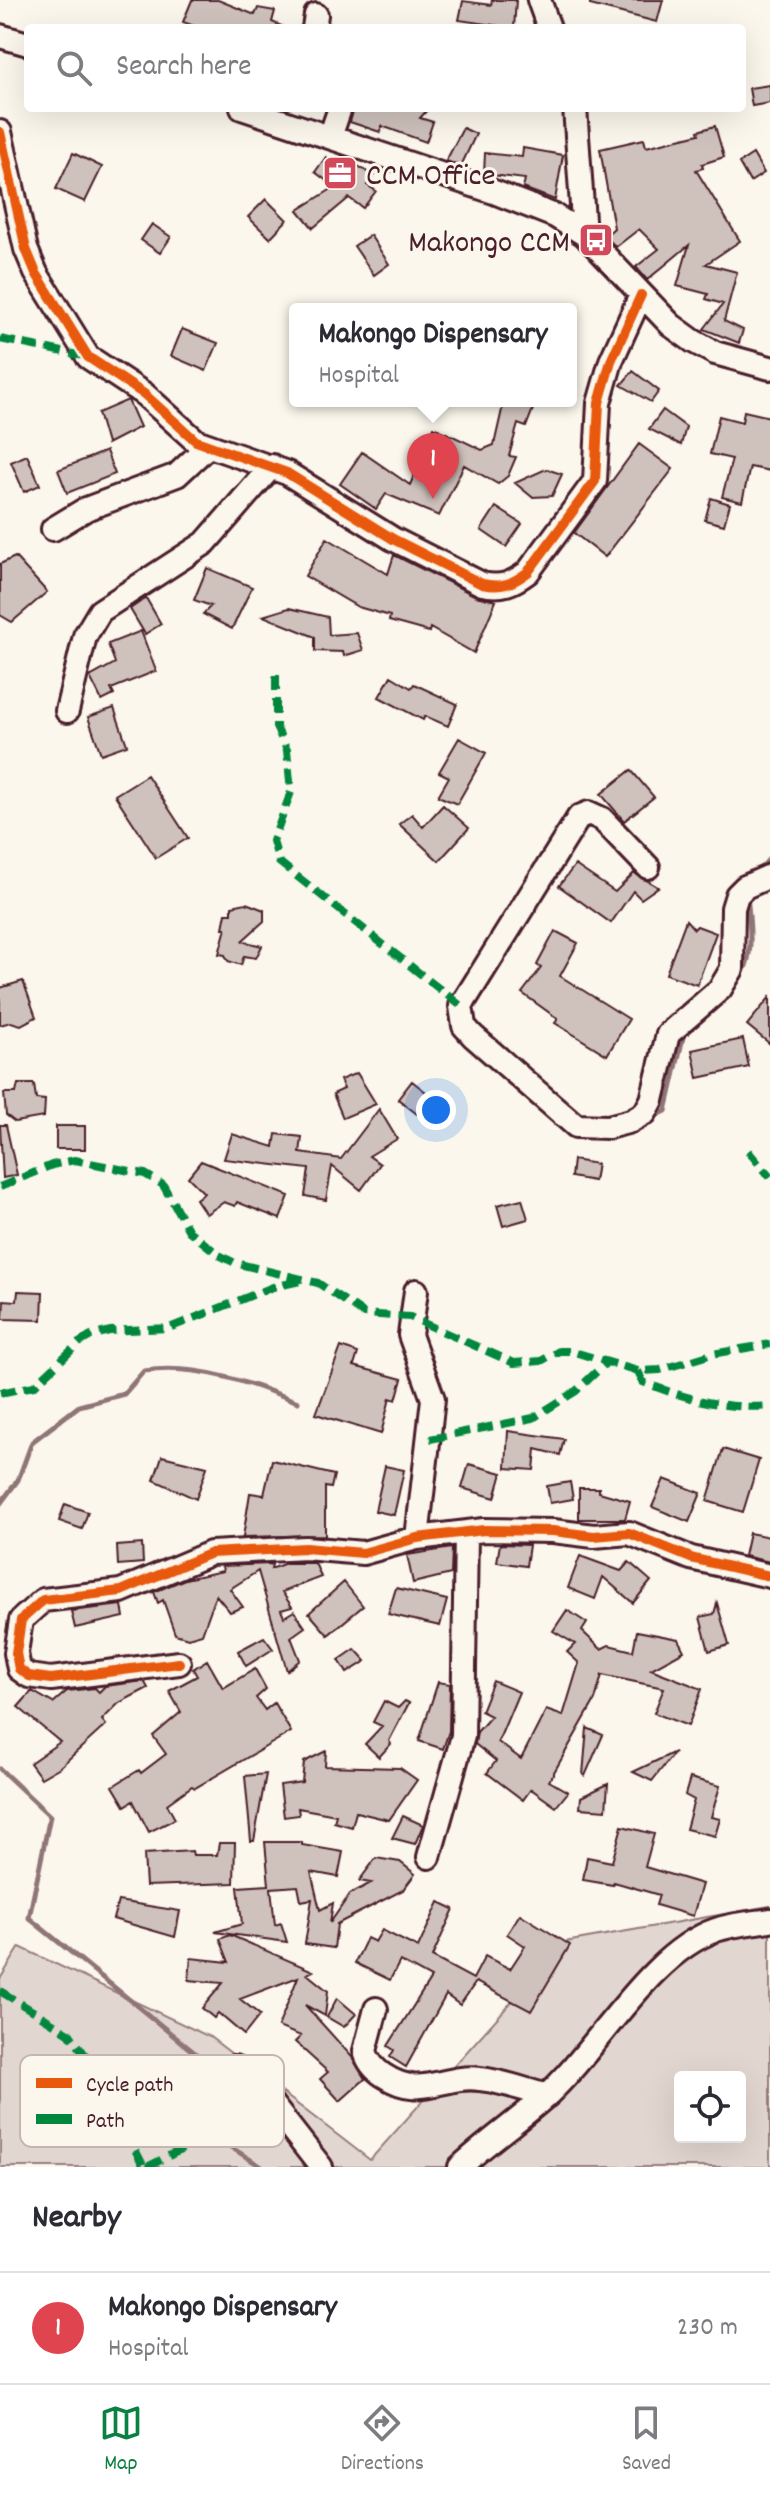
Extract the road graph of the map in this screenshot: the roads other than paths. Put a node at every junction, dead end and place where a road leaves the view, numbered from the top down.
1 (539, 0) edge
2 (548, 24) edge
3 (0, 38) edge
4 (24, 43) edge
5 (254, 112) edge
6 (339, 112) edge
7 (575, 112) edge
8 (0, 132) edge
9 (330, 137) junction
10 (584, 234) junction
11 (641, 295) junction
12 (770, 368) edge
13 (208, 446) junction
14 (272, 466) junction
15 (53, 529) dead end
16 (67, 711) dead end
17 (648, 867) dead end
18 (770, 876) edge
19 (416, 1291) dead end
20 (466, 1533) junction
21 (417, 1538) junction
22 (770, 1576) edge
23 (179, 1663) dead end
24 (429, 1857) dead end
25 (770, 1920) edge
26 (376, 2009) dead end
27 (547, 2096) junction
28 (284, 2120) edge
29 (321, 2167) edge
30 (460, 2167) edge

1 - 2 street
3 - 4 street
5 - 9 street
6 - 9 street
7 - 10 street
8 - 13 street
9 - 10 street
10 - 11 street
11 - 12 street
11 - 14 street
13 - 14 street
13 - 15 street
14 - 16 street
17 - 18 street
19 - 21 street
20 - 21 street
20 - 22 street
20 - 24 street
21 - 23 street
25 - 27 street
26 - 27 street
27 - 30 street
28 - 29 street

